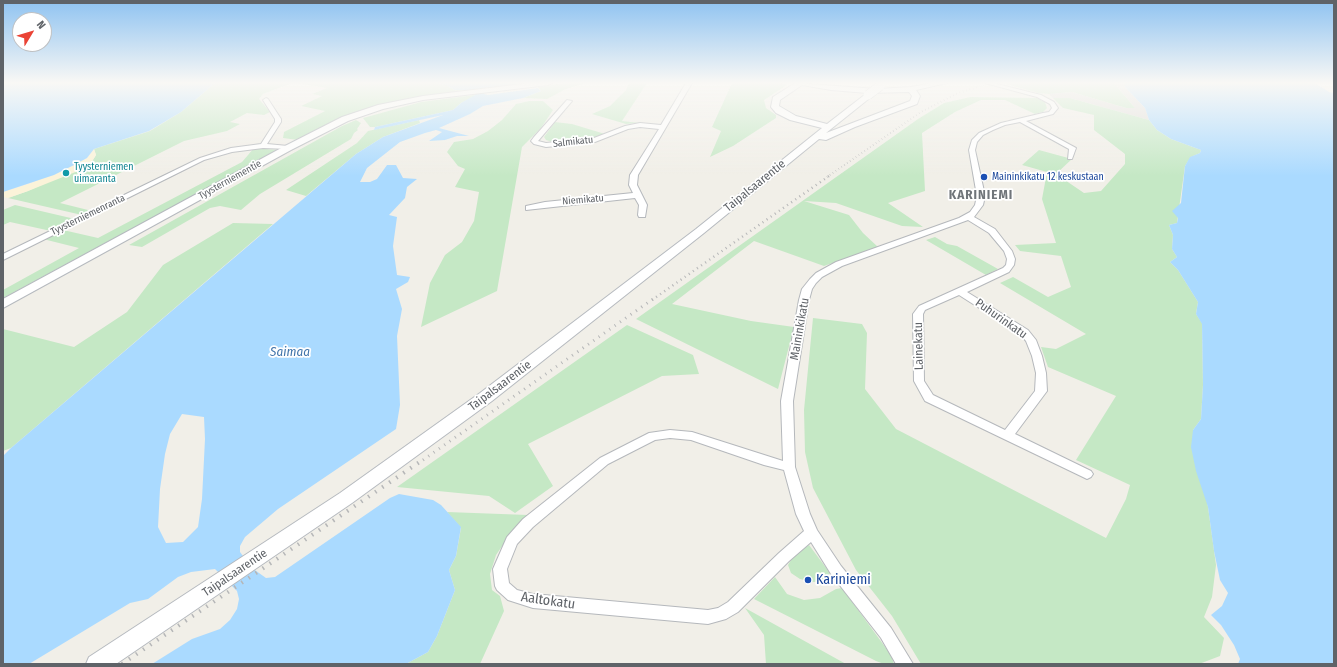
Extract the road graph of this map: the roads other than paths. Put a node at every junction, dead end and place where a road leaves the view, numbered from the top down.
1 (275, 114) edge
2 (361, 114) edge
3 (557, 114) edge
4 (670, 114) edge
5 (785, 114) edge
6 (844, 114) edge
7 (883, 114) edge
8 (1050, 114) edge
9 (1020, 120) junction
10 (662, 127) junction
11 (828, 127) junction
12 (263, 146) junction
13 (288, 148) junction
14 (1070, 158) dead end
15 (777, 168) junction
16 (638, 195) junction
17 (529, 208) dead end
18 (642, 215) dead end
19 (969, 217) junction
20 (3, 257) edge
21 (960, 291) junction
22 (3, 304) edge
23 (1007, 436) junction
24 (789, 467) junction
25 (1087, 474) dead end
26 (812, 533) junction
27 (97, 664) edge
28 (905, 664) edge

1 - 12 street
2 - 13 main road, Tyysterniementie
3 - 10 street, Salmikatu
4 - 10 street
5 - 11 main road
6 - 11 main road, Taipalsaarentie, bridge
7 - 15 main road
8 - 9 street
9 - 14 street
9 - 19 street
10 - 16 street
11 - 15 main road, Taipalsaarentie
12 - 13 street, Tyysterniemenranta
12 - 20 street, Tyysterniemenranta
13 - 22 main road, Tyysterniementie
15 - 27 main road, Taipalsaarentie
16 - 17 street, Niemikatu
16 - 18 street
19 - 21 street, Lainekatu
19 - 24 street, Maininkikatu
21 - 23 street, Puhurinkatu
21 - 23 street, Lainekatu
23 - 25 street, Lainekatu
24 - 26 street, Maininkikatu
24 - 26 street, Aaltokatu
26 - 28 street, Maininkikatu

